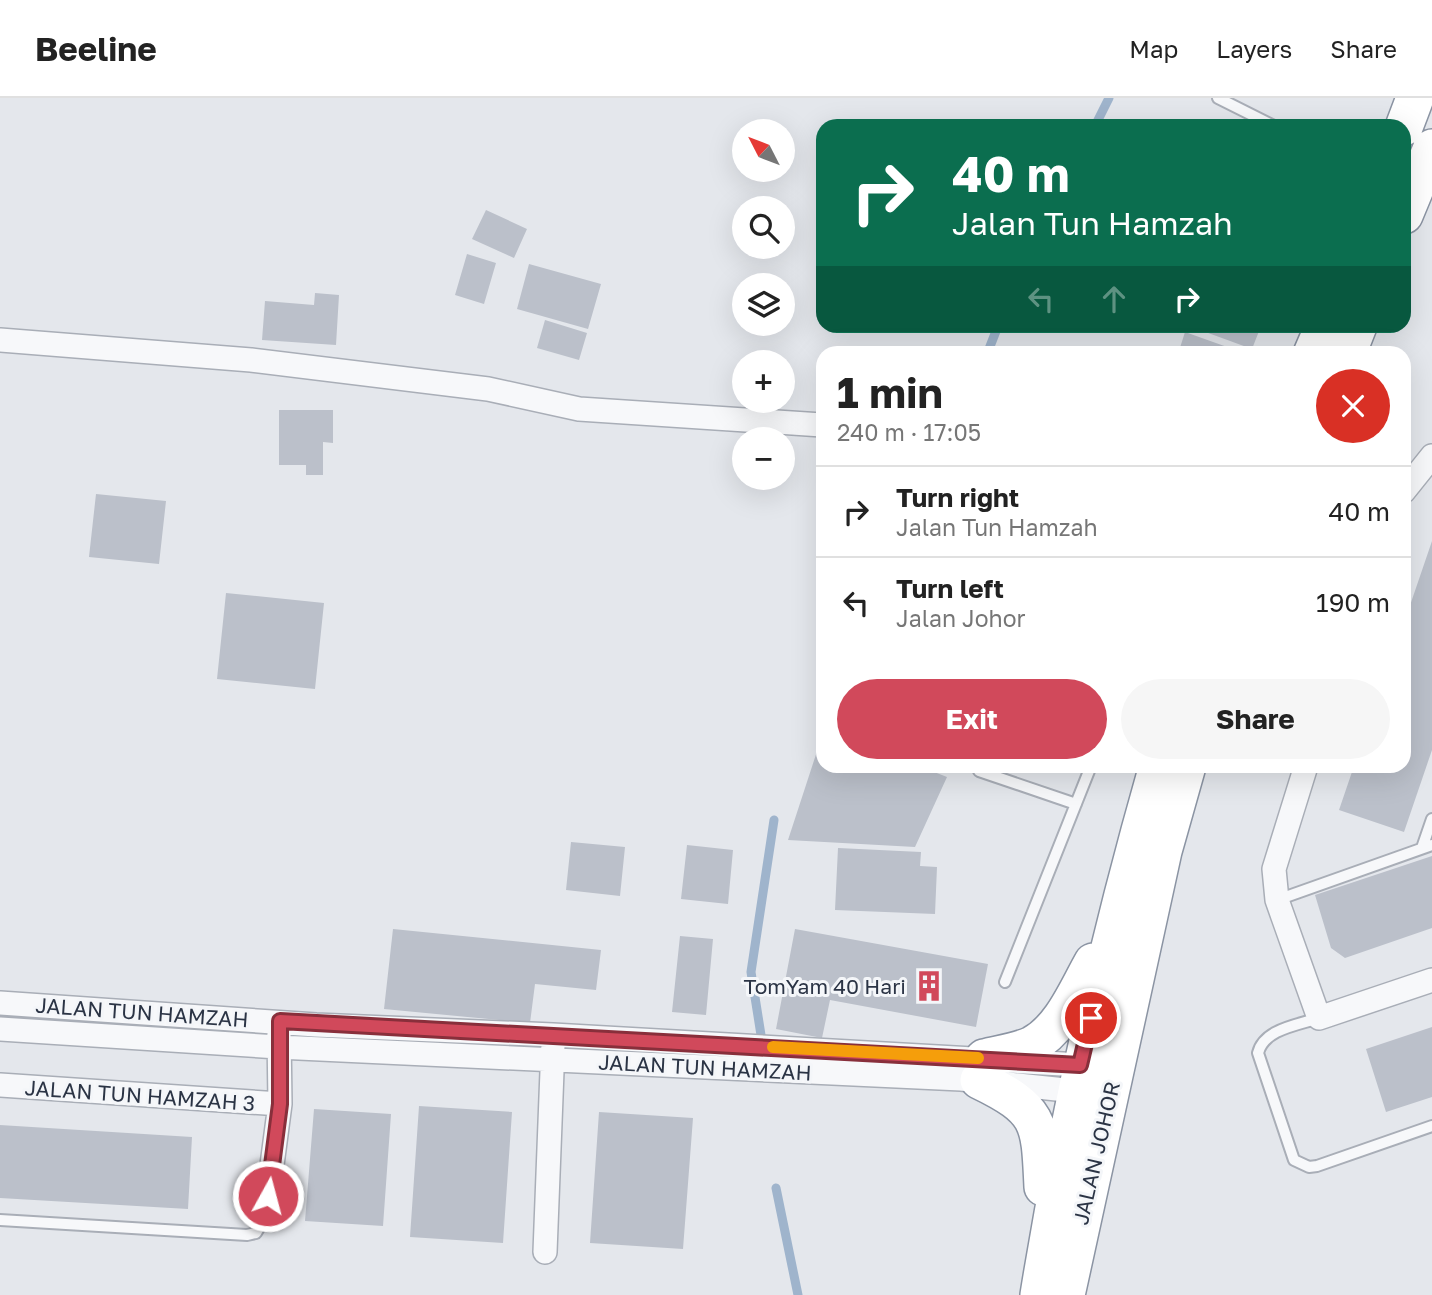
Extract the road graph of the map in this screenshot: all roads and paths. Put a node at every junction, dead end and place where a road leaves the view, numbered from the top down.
1 (1218, 98) edge
2 (1415, 98) edge
3 (1260, 119) edge
4 (1407, 119) edge
5 (1432, 148) edge
6 (1411, 198) edge
7 (0, 340) edge
8 (816, 425) edge
9 (1432, 456) edge
10 (1411, 482) edge
11 (985, 773) edge
12 (1088, 773) edge
13 (1156, 773) edge
14 (1185, 773) edge
15 (1304, 773) edge
16 (1076, 804) junction
17 (1432, 819) edge
18 (1427, 846) edge
19 (1277, 900) junction
20 (1114, 925) junction
21 (1432, 980) edge
22 (1005, 982) dead end
23 (1132, 998) junction
24 (0, 1003) edge
25 (1319, 1018) junction
26 (280, 1021) junction
27 (0, 1029) edge
28 (553, 1035) junction
29 (278, 1047) junction
30 (552, 1060) junction
31 (982, 1069) junction
32 (1082, 1078) junction
33 (0, 1085) edge
34 (280, 1104) junction
35 (1432, 1126) edge
36 (1091, 1180) junction
37 (265, 1219) joint
38 (0, 1220) edge
39 (1046, 1248) junction
40 (545, 1252) dead end
41 (1039, 1295) edge
42 (1066, 1295) edge

1 - 3 lane
2 - 4 highway
5 - 6 highway
7 - 8 street
9 - 10 street
11 - 16 lane
12 - 16 lane
13 - 20 highway, JALAN JOHOR
14 - 23 highway, JALAN JOHOR
15 - 19 street
16 - 22 lane
17 - 18 lane
18 - 19 lane
19 - 25 street
20 - 31 highway
20 - 32 highway, JALAN JOHOR
21 - 25 street
23 - 32 highway
23 - 36 highway, JALAN JOHOR
24 - 26 street, JALAN TUN HAMZAH
25 - 35 lane
26 - 28 street, JALAN TUN HAMZAH
26 - 29 street
27 - 29 street, JALAN TUN HAMZAH
28 - 30 street
28 - 31 street, JALAN TUN HAMZAH
29 - 30 street, JALAN TUN HAMZAH
29 - 34 street
30 - 31 street, JALAN TUN HAMZAH
30 - 40 street
31 - 32 street, JALAN TUN HAMZAH
31 - 39 highway
32 - 36 highway
32 - 39 highway, JALAN JOHOR
33 - 34 street, JALAN TUN HAMZAH 3
34 - 37 street
36 - 42 highway, JALAN JOHOR
37 - 38 lane
39 - 41 highway, JALAN JOHOR

